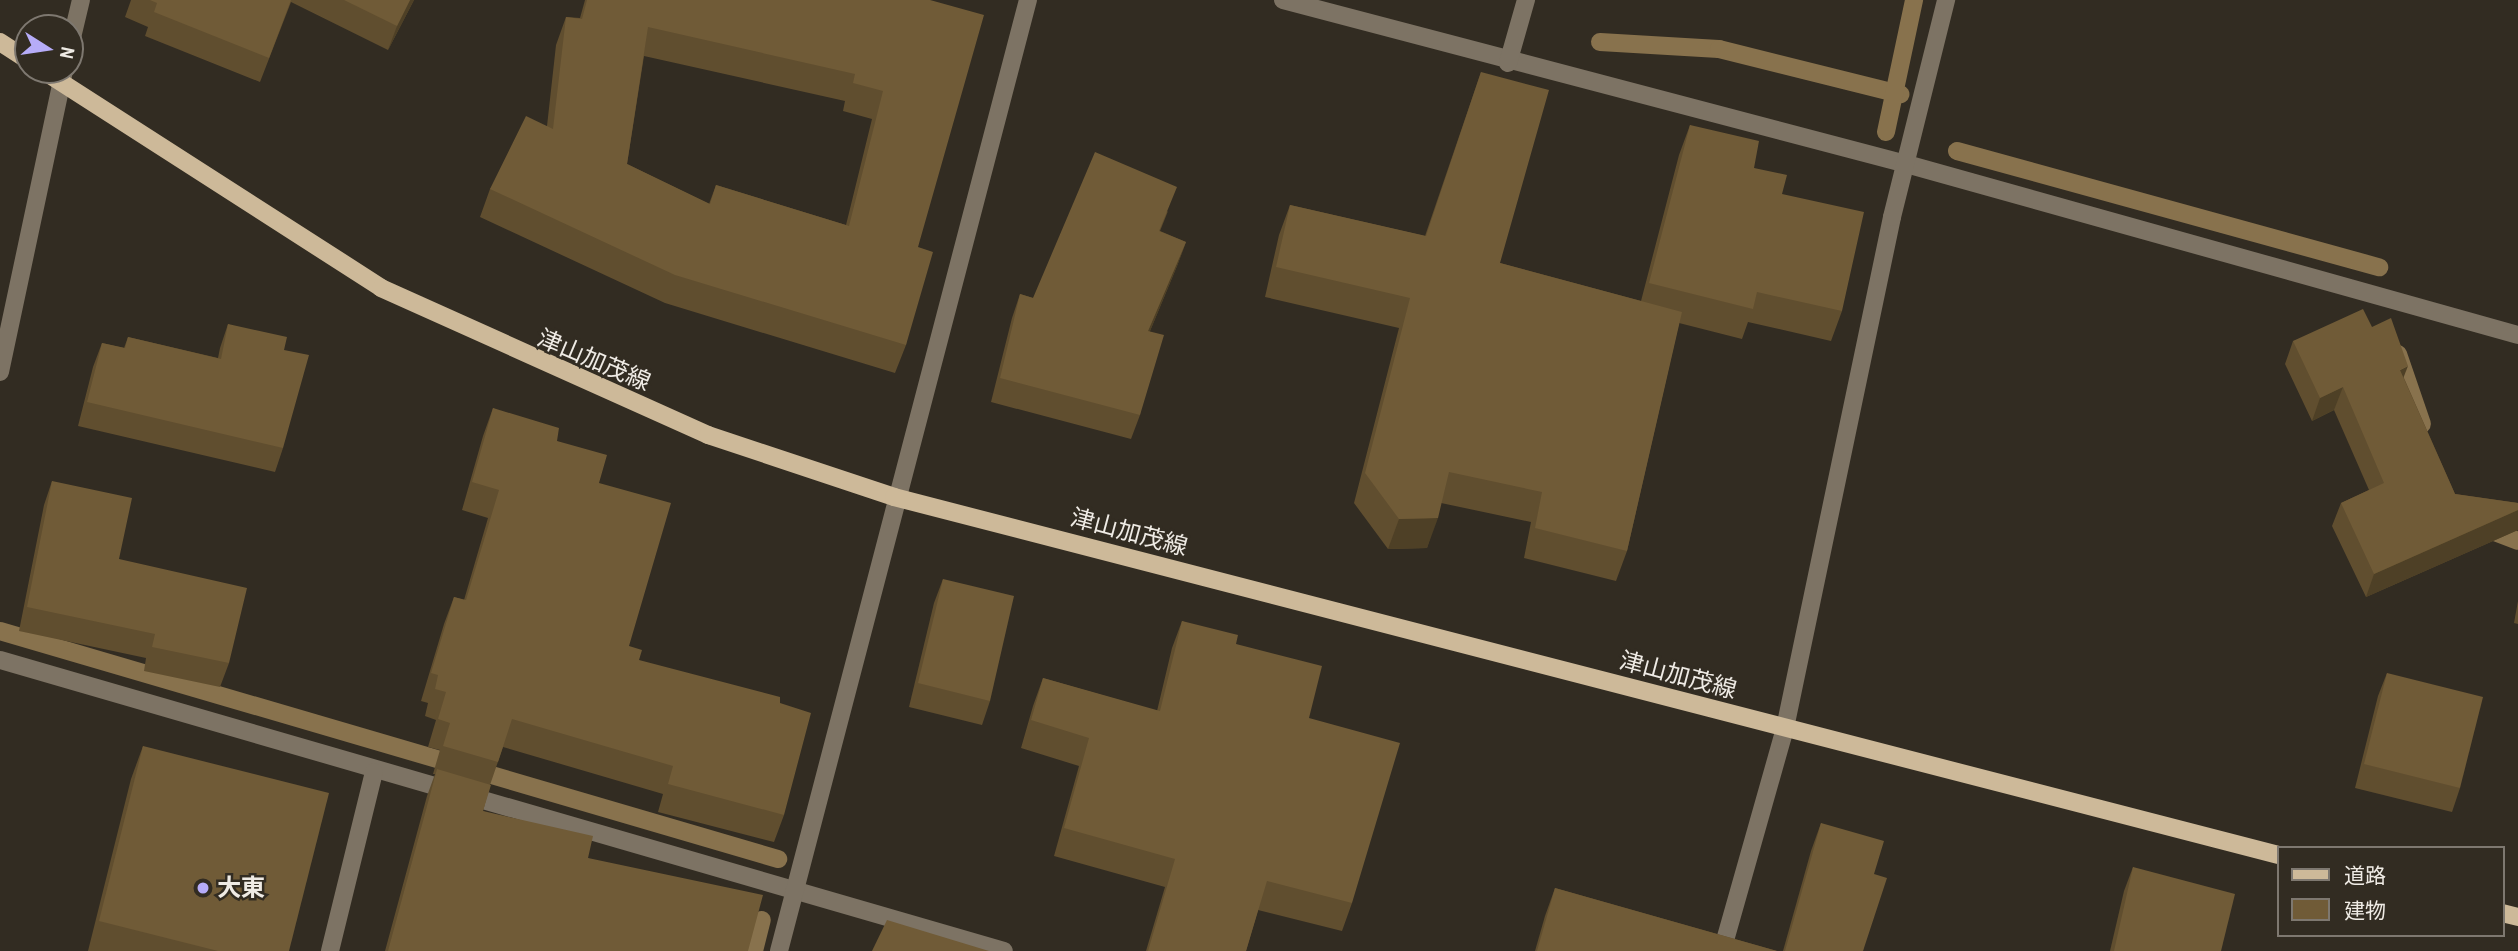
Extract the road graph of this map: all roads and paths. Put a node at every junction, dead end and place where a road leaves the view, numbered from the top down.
1 (1028, 0) edge
2 (1283, 0) edge
3 (1526, 0) edge
4 (1946, 0) edge
5 (1508, 63) junction
6 (60, 84) edge
7 (74, 84) edge
8 (1910, 165) junction
9 (2518, 335) edge
10 (0, 372) edge
11 (894, 497) junction
12 (0, 660) edge
13 (1785, 728) junction
14 (374, 772) junction
15 (2276, 854) edge
16 (794, 890) junction
17 (330, 951) edge
18 (779, 951) edge
19 (1004, 951) edge
20 (1722, 951) edge

1 - 11 street
2 - 5 street
3 - 5 street
4 - 8 street
5 - 8 street
6 - 10 street
7 - 11 main road, 津山加茂線
8 - 9 street
8 - 13 street
11 - 13 main road, 津山加茂線
11 - 16 street
12 - 14 street
13 - 15 main road, 津山加茂線
13 - 20 street
14 - 16 street
14 - 17 street
16 - 18 street
16 - 19 street

